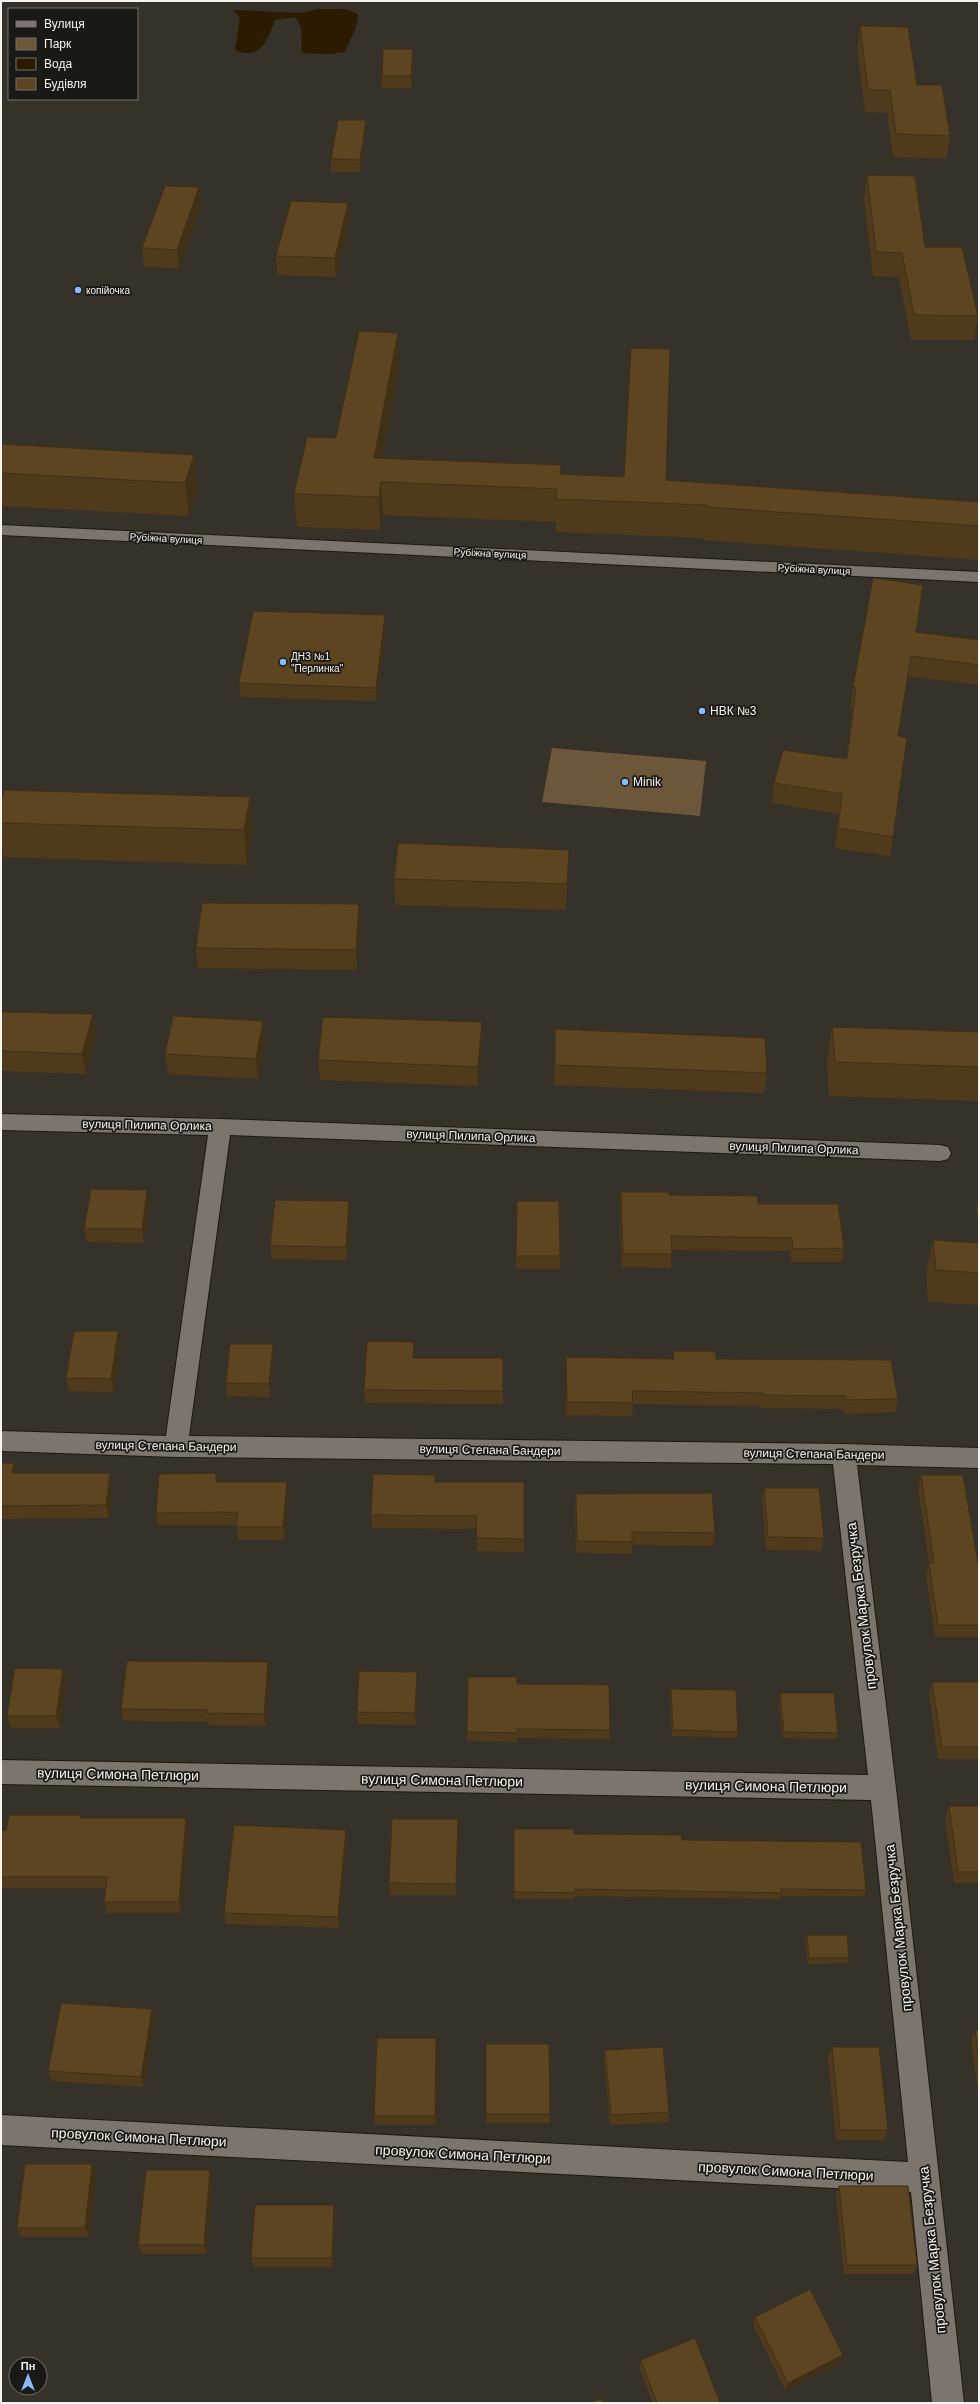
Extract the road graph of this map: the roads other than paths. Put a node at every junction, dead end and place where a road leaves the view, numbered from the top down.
1 (1, 530) edge
2 (979, 577) edge
3 (1, 1122) edge
4 (220, 1127) junction
5 (940, 1153) dead end
6 (1, 1441) edge
7 (176, 1447) junction
8 (844, 1454) junction
9 (979, 1458) edge
10 (1, 1772) edge
11 (882, 1788) junction
12 (1, 2130) edge
13 (924, 2178) junction
14 (948, 2403) edge

1 - 2 street, Рубіжна вулиця
3 - 4 street, вулиця Пилипа Орлика
4 - 5 street, вулиця Пилипа Орлика
4 - 7 street
6 - 7 street, вулиця Степана Бандери
7 - 8 street, вулиця Степана Бандери
8 - 9 street, вулиця Степана Бандери
8 - 11 street, провулок Марка Безручка
10 - 11 street, вулиця Симона Петлюри
11 - 13 street, провулок Марка Безручка
12 - 13 street, провулок Симона Петлюри
13 - 14 street, провулок Марка Безручка

